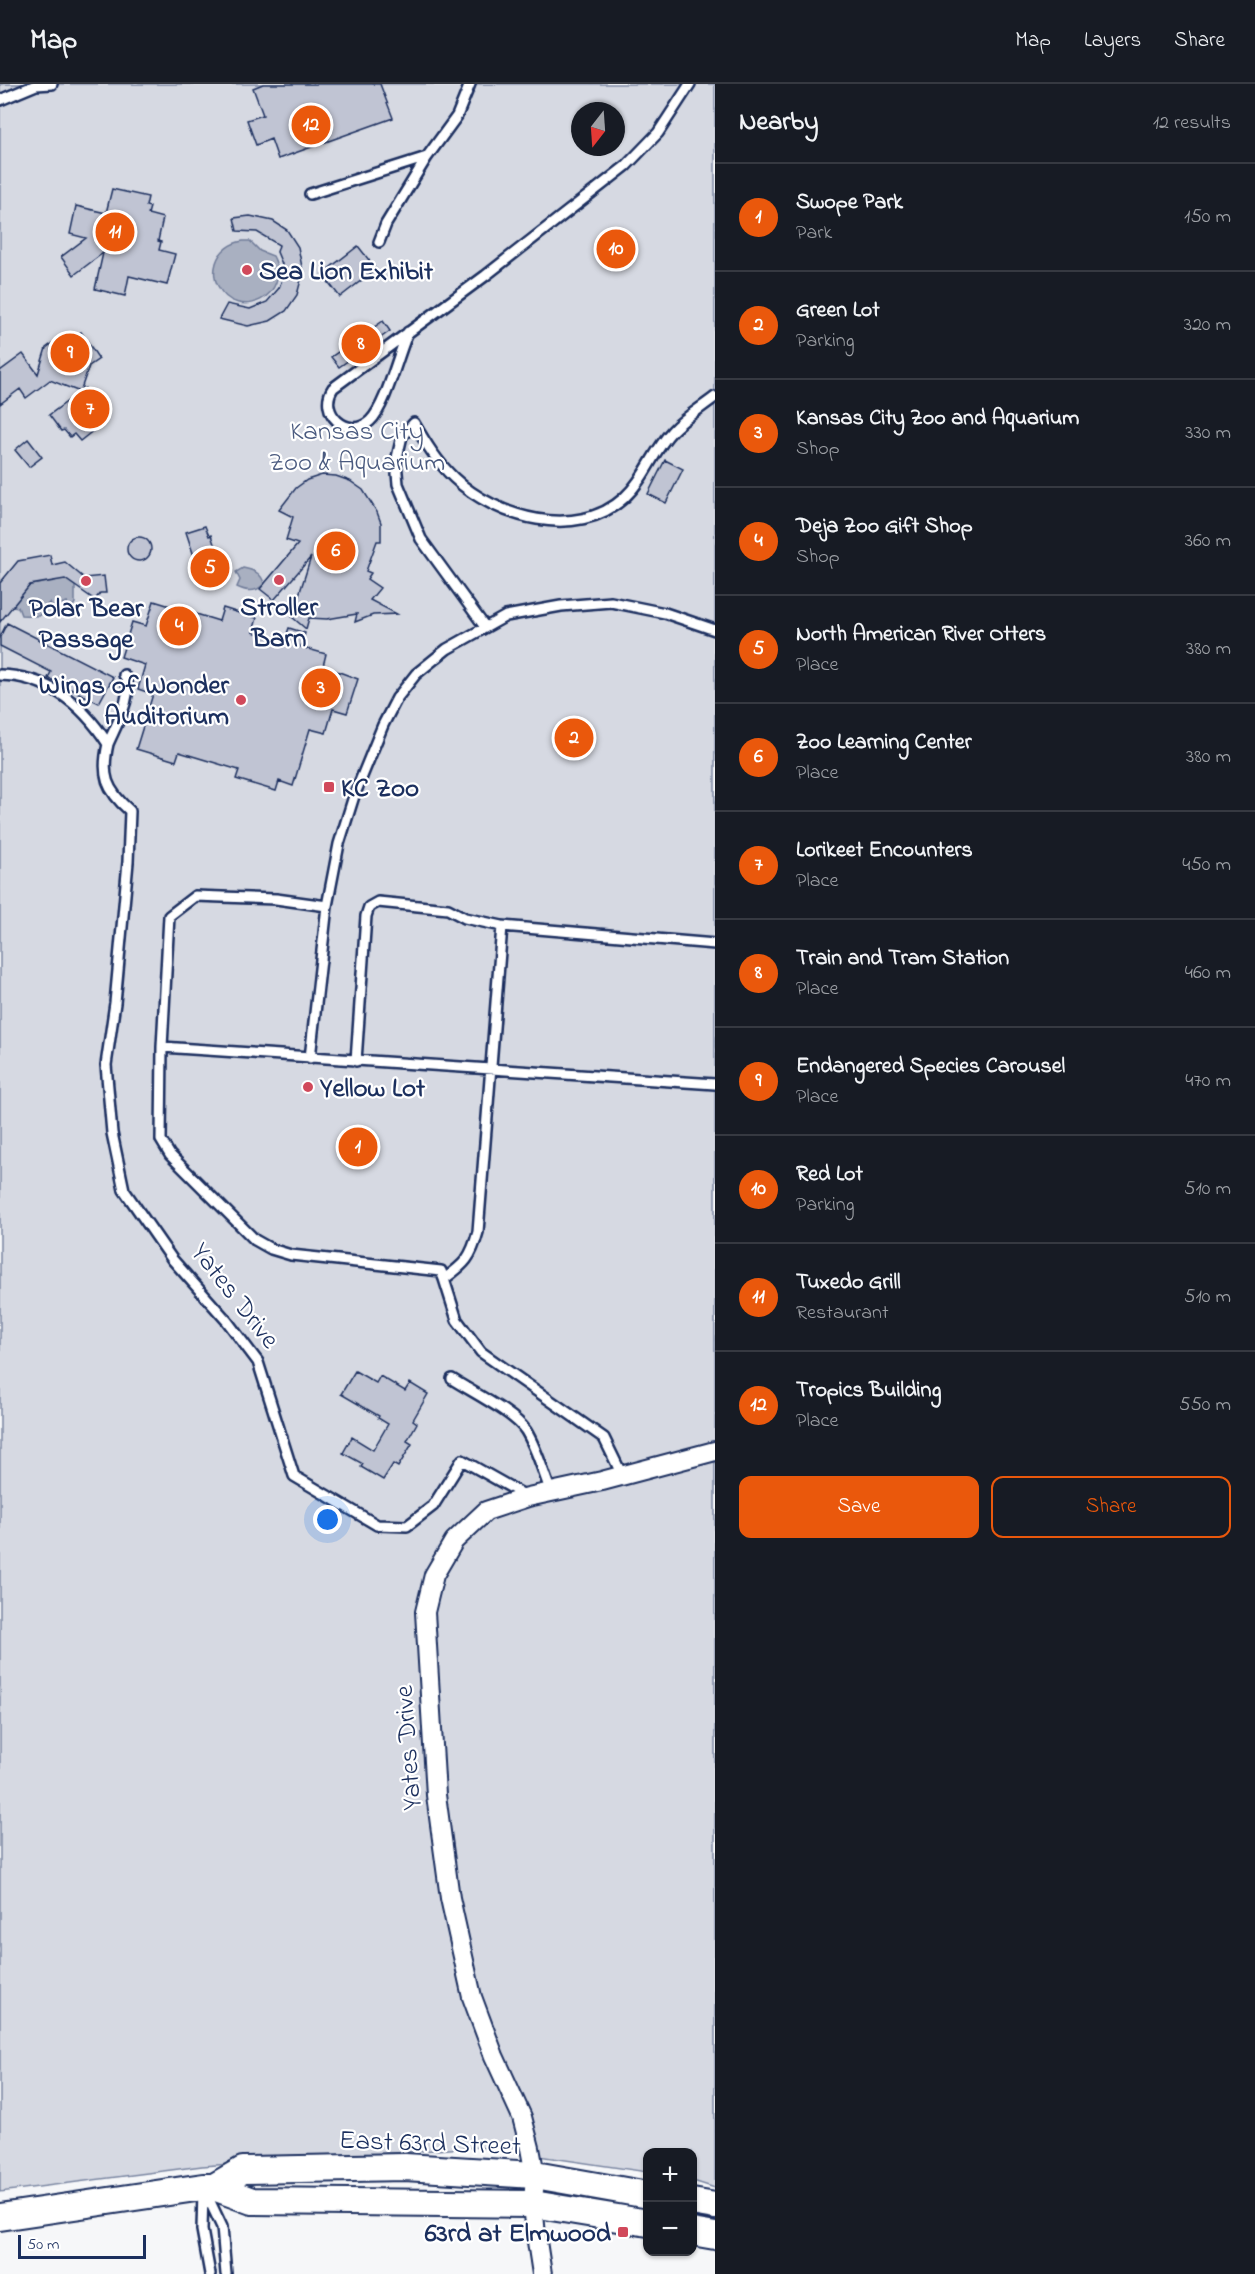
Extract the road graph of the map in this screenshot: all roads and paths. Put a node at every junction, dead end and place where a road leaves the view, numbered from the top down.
1 (52, 84) edge
2 (470, 84) edge
3 (690, 84) edge
4 (0, 100) edge
5 (427, 157) junction
6 (310, 194) dead end
7 (379, 242) dead end
8 (408, 332) junction
9 (715, 397) edge
10 (484, 627) junction
11 (715, 630) edge
12 (0, 675) edge
13 (124, 675) dead end
14 (108, 744) junction
15 (327, 906) junction
16 (502, 926) junction
17 (715, 944) edge
18 (162, 1047) junction
19 (310, 1058) junction
20 (356, 1061) junction
21 (491, 1070) junction
22 (715, 1084) edge
23 (444, 1280) junction
24 (452, 1379) dead end
25 (715, 1451) edge
26 (622, 1475) junction
27 (550, 1492) junction
28 (528, 1497) junction
29 (535, 2175) junction
30 (209, 2187) junction
31 (643, 2194) edge
32 (697, 2203) edge
33 (533, 2204) junction
34 (715, 2206) edge
35 (0, 2217) edge
36 (643, 2222) edge
37 (697, 2233) edge
38 (715, 2236) edge
39 (210, 2274) edge
40 (226, 2274) edge
41 (542, 2274) edge

1 - 4 lane
2 - 5 lane
3 - 8 lane
5 - 6 lane
5 - 7 lane
8 - 8 lane
9 - 10 lane
10 - 11 lane
10 - 15 lane
12 - 14 lane
13 - 14 lane
14 - 28 lane, Yates Drive
15 - 18 lane
15 - 19 lane
16 - 17 lane
16 - 20 lane
16 - 21 lane
18 - 19 lane
18 - 23 lane
19 - 20 lane
20 - 21 lane
21 - 22 lane
21 - 23 lane
23 - 26 lane
24 - 27 lane
25 - 26 street
26 - 27 street
27 - 28 street
28 - 29 street, Yates Drive
29 - 30 main road, East 63rd Street
29 - 31 main road, East 63rd Street
29 - 33 street, Yates Drive
30 - 33 main road, East 63rd Street
30 - 35 main road, East 63rd Street
30 - 39 lane
30 - 40 lane
32 - 34 main road
33 - 36 main road, East 63rd Street
33 - 41 street, Yates Drive
37 - 38 main road

